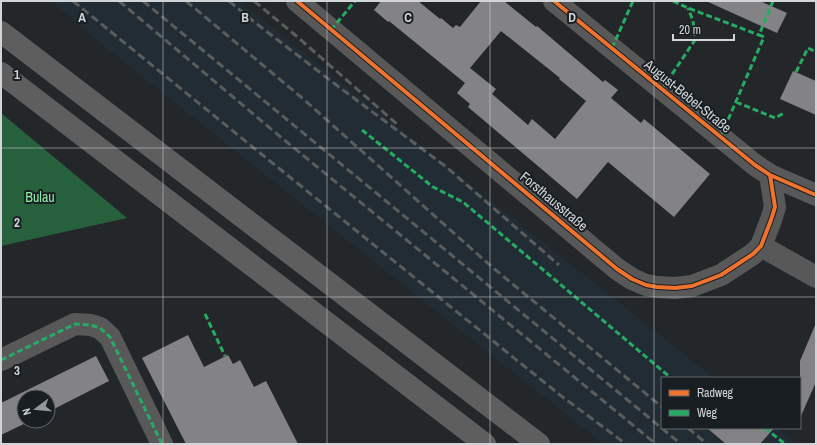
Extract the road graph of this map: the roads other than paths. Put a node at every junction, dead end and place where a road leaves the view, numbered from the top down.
1 (297, 1) edge
2 (554, 1) edge
3 (1, 32) edge
4 (1, 73) edge
5 (770, 175) junction
6 (816, 195) edge
7 (761, 246) junction
8 (816, 277) edge
9 (1, 360) edge
10 (162, 444) edge
11 (485, 444) edge
12 (539, 444) edge

1 - 7 street, Forsthausstraße
2 - 5 street, August-Bebel-Straße
3 - 12 highway
4 - 11 highway
5 - 6 street, August-Bebel-Straße
5 - 7 street, Forsthausstraße
7 - 8 street
9 - 10 street

